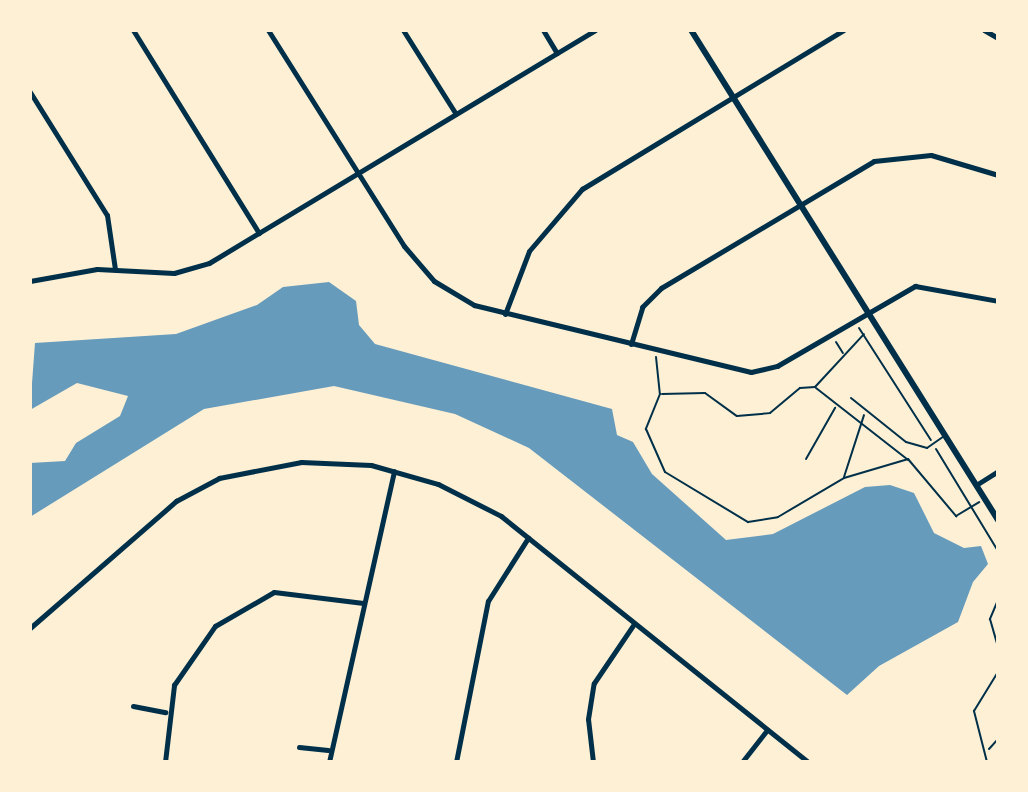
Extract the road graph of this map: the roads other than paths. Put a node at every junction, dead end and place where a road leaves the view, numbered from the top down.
1 (133, 30) edge
2 (268, 30) edge
3 (403, 30) edge
4 (543, 30) edge
5 (595, 30) edge
6 (691, 30) edge
7 (844, 30) edge
8 (984, 30) edge
9 (998, 38) edge
10 (557, 53) junction
11 (30, 92) edge
12 (733, 97) junction
13 (456, 114) junction
14 (358, 173) junction
15 (998, 175) edge
16 (800, 205) junction
17 (259, 233) junction
18 (115, 269) junction
19 (30, 281) edge
20 (998, 301) edge
21 (867, 313) junction
22 (505, 314) junction
23 (631, 344) junction
24 (851, 398) dead end
25 (945, 435) junction
26 (394, 471) junction
27 (998, 471) edge
28 (976, 485) junction
29 (998, 520) edge
30 (528, 538) junction
31 (363, 603) junction
32 (634, 624) junction
33 (30, 628) edge
34 (133, 706) dead end
35 (165, 712) junction
36 (767, 730) junction
37 (299, 747) dead end
38 (328, 750) junction
39 (165, 762) edge
40 (329, 762) edge
41 (456, 762) edge
42 (593, 762) edge
43 (742, 762) edge
44 (808, 762) edge

1 - 17 street
2 - 14 street
3 - 13 street
4 - 10 street
5 - 10 street
6 - 12 street
7 - 12 street
8 - 9 street
10 - 13 street
11 - 18 street
12 - 16 street
12 - 22 street
13 - 14 street
14 - 17 street
14 - 22 street
15 - 16 street
16 - 21 street
16 - 23 street
17 - 18 street
18 - 19 street
20 - 21 street
21 - 23 street
21 - 25 street
22 - 23 street
24 - 25 lane
25 - 28 street
26 - 30 street
26 - 31 street
26 - 33 street
27 - 28 street
28 - 29 street
30 - 32 street
30 - 41 street
31 - 35 street
31 - 38 street
32 - 36 street
32 - 42 street
34 - 35 street
35 - 39 street
36 - 43 street
36 - 44 street
37 - 38 street
38 - 40 street

